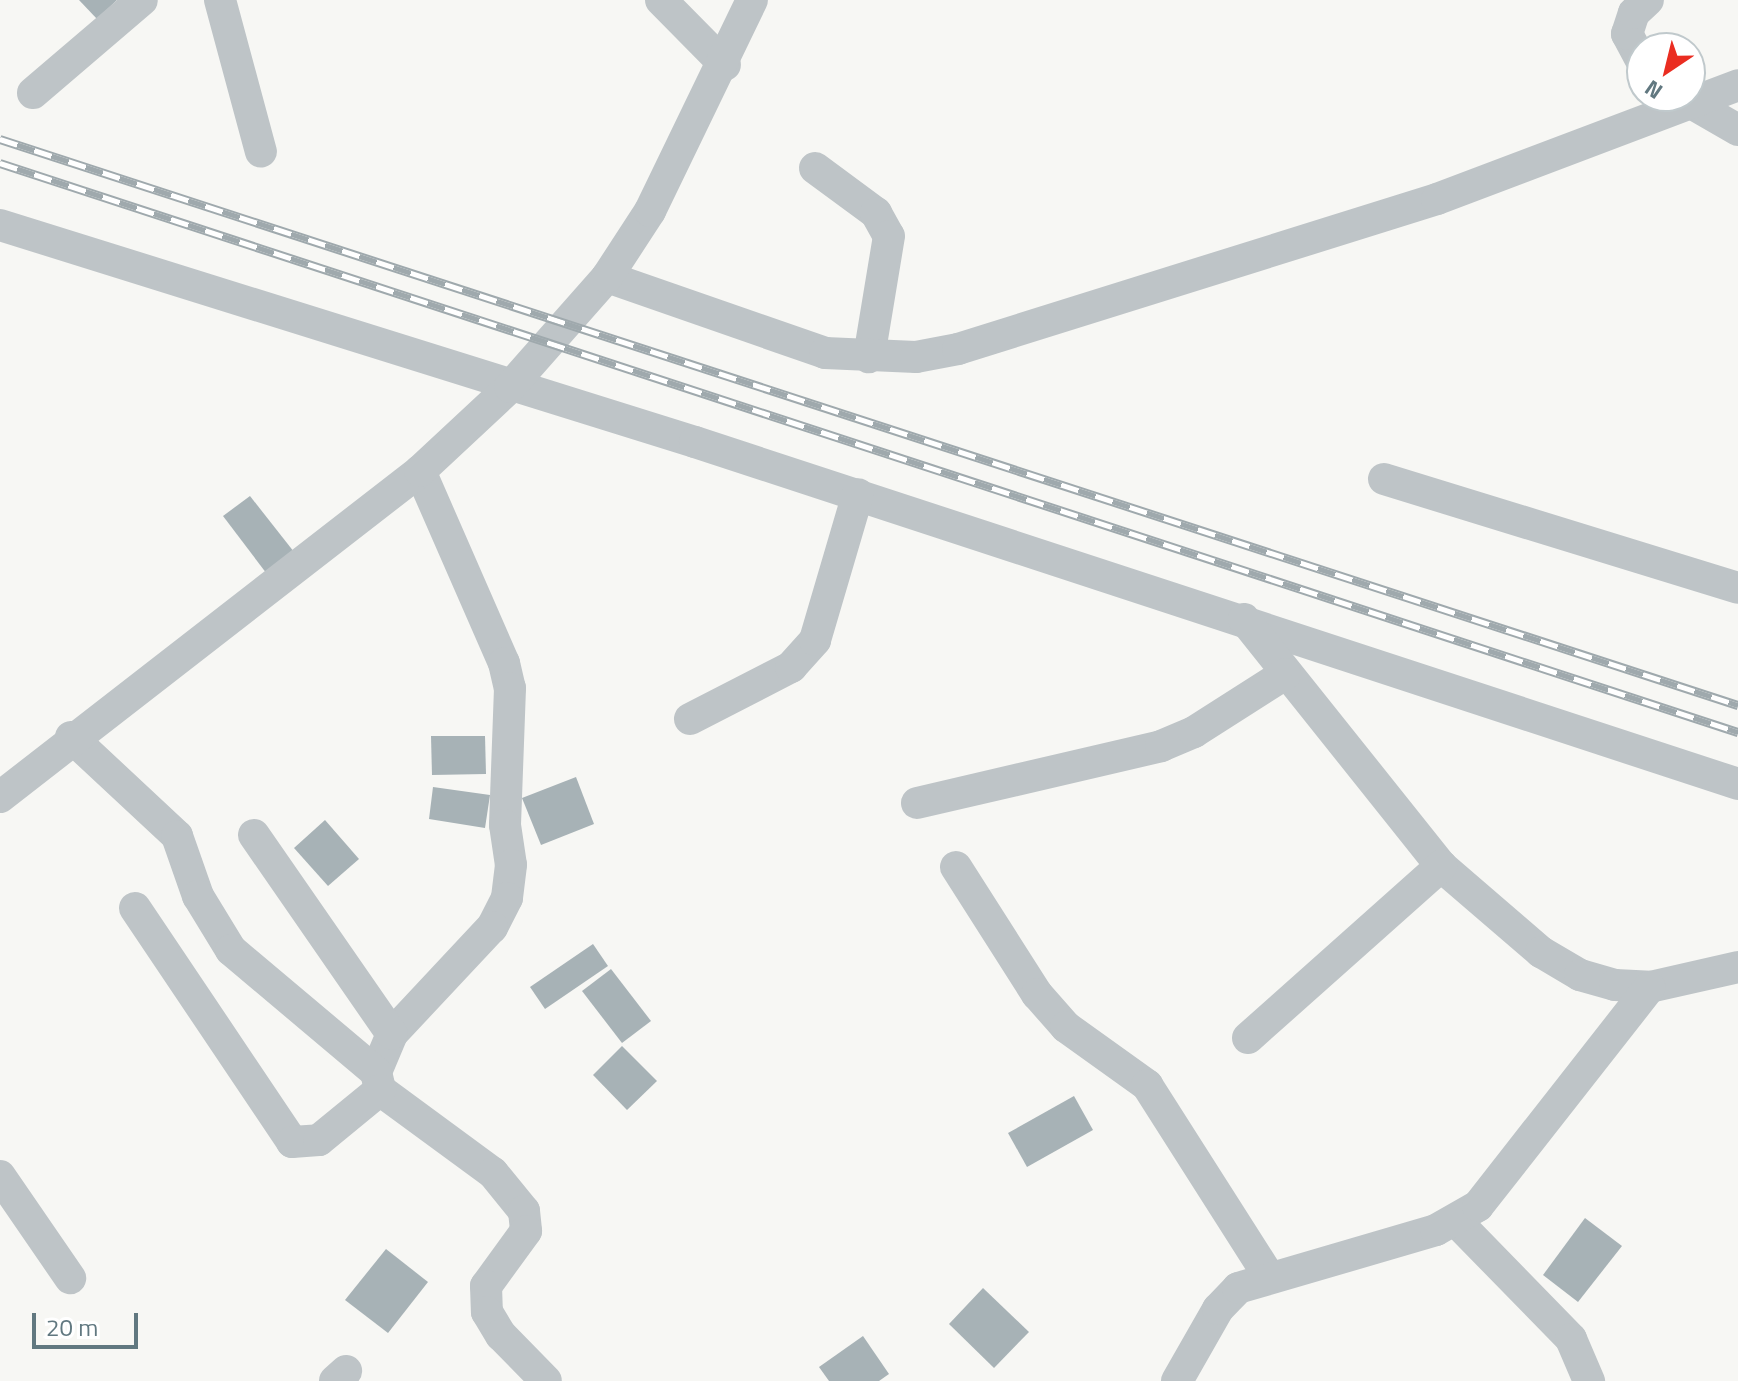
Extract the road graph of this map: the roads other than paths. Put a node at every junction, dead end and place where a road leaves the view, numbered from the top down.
1 (142, 0) edge
2 (220, 0) edge
3 (661, 0) edge
4 (752, 0) edge
5 (1648, 0) edge
6 (1628, 32) edge
7 (725, 65) junction
8 (1738, 85) edge
9 (33, 93) dead end
10 (1706, 94) edge
11 (1654, 112) edge
12 (1697, 112) edge
13 (1738, 130) edge
14 (261, 152) dead end
15 (815, 168) dead end
16 (0, 225) edge
17 (607, 277) junction
18 (869, 357) junction
19 (510, 387) junction
20 (420, 471) junction
21 (1384, 479) dead end
22 (858, 494) junction
23 (1738, 588) edge
24 (1244, 619) junction
25 (1285, 674) junction
26 (690, 719) dead end
27 (71, 737) junction
28 (1738, 784) edge
29 (0, 797) edge
30 (917, 803) dead end
31 (254, 835) dead end
32 (1441, 866) junction
33 (956, 867) dead end
34 (135, 908) dead end
35 (1738, 967) edge
36 (1650, 987) junction
37 (392, 1034) junction
38 (1248, 1038) dead end
39 (378, 1081) junction
40 (0, 1176) edge
41 (1457, 1222) junction
42 (1268, 1275) junction
43 (70, 1278) dead end
44 (546, 1381) edge
45 (1177, 1381) edge
46 (1589, 1381) edge

1 - 9 street
2 - 14 street
3 - 7 street
4 - 7 street
5 - 6 street
7 - 17 street
8 - 10 street
11 - 18 street
12 - 13 street
15 - 18 street
16 - 19 street
17 - 18 street
17 - 19 street
19 - 20 street
19 - 22 street
20 - 27 street
20 - 37 street
21 - 23 street
22 - 24 street
22 - 26 street
24 - 25 street
24 - 28 street
25 - 30 street
25 - 32 street
27 - 29 street
27 - 39 street
31 - 37 street
32 - 36 street
32 - 38 street
33 - 42 street
34 - 39 street
35 - 36 street
36 - 41 street
37 - 39 street
39 - 44 street
40 - 43 street
41 - 42 street
41 - 46 street
42 - 45 street

